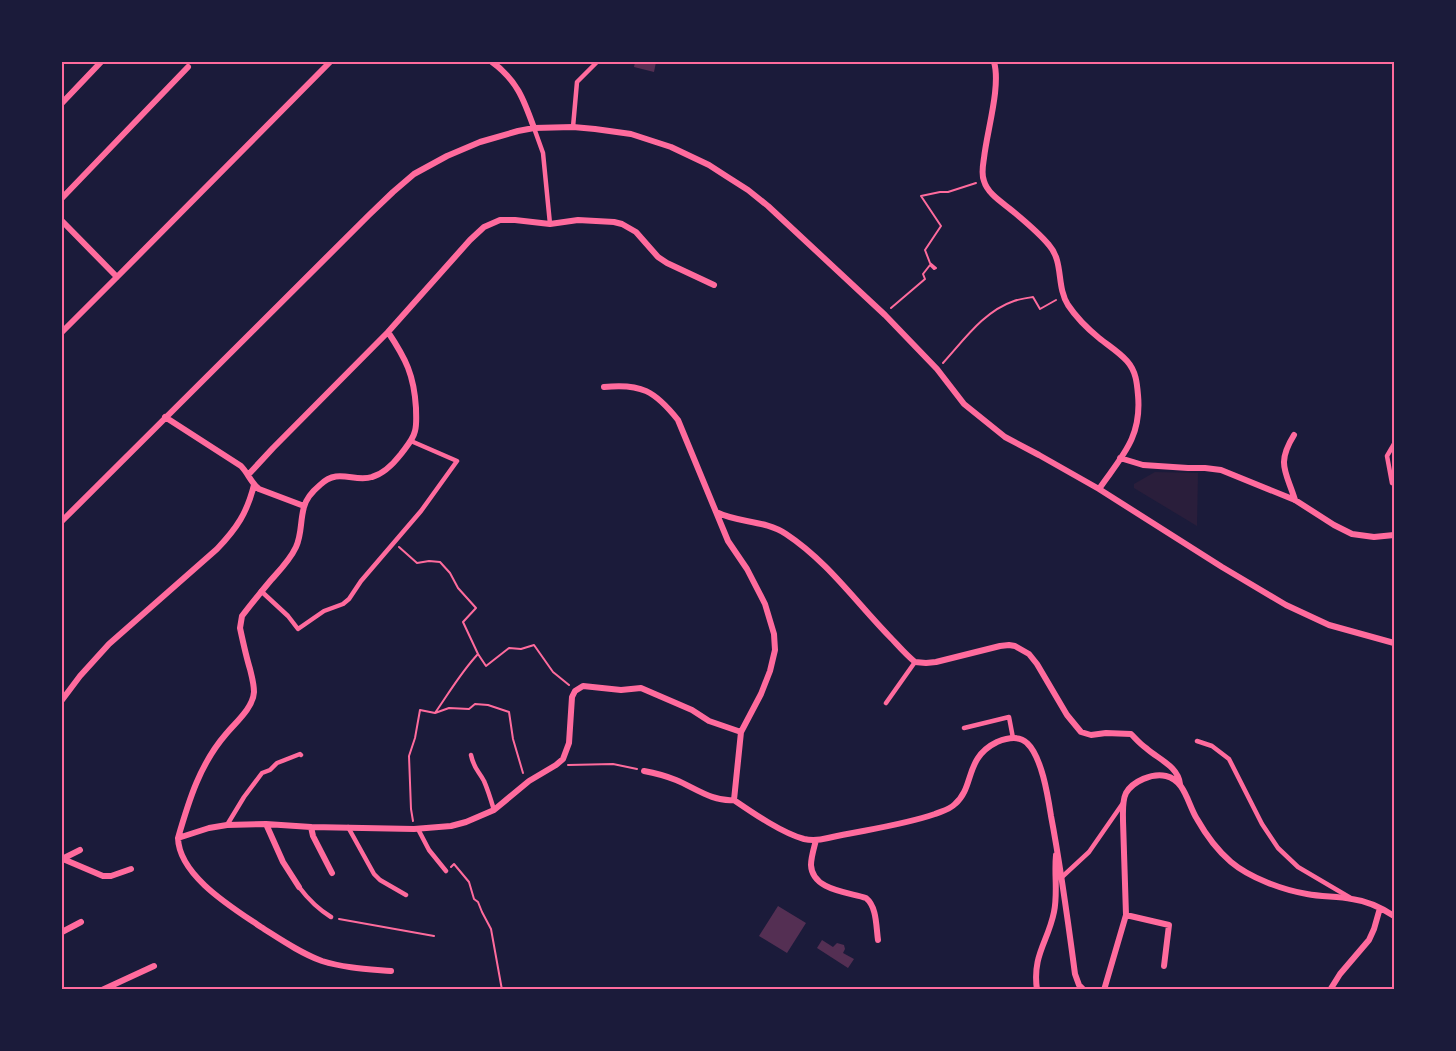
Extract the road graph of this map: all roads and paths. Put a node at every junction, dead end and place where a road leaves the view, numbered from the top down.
1 (100, 62) edge
2 (330, 62) edge
3 (492, 62) edge
4 (597, 62) edge
5 (993, 62) edge
6 (188, 67) dead end
7 (62, 103) edge
8 (573, 127) junction
9 (534, 128) junction
10 (984, 181) junction
11 (62, 198) edge
12 (62, 221) edge
13 (550, 224) junction
14 (117, 277) junction
15 (714, 285) dead end
16 (1064, 296) junction
17 (885, 315) junction
18 (62, 332) edge
19 (388, 332) junction
20 (936, 369) junction
21 (604, 387) dead end
22 (165, 417) junction
23 (1294, 435) dead end
24 (411, 441) junction
25 (1395, 444) edge
26 (1120, 458) junction
27 (248, 475) junction
28 (1395, 484) edge
29 (254, 485) junction
30 (1099, 489) junction
31 (1295, 500) junction
32 (304, 506) junction
33 (716, 512) junction
34 (62, 521) edge
35 (1395, 535) edge
36 (394, 543) junction
37 (261, 591) junction
38 (1395, 643) edge
39 (478, 654) junction
40 (915, 662) junction
41 (575, 691) junction
42 (62, 700) edge
43 (886, 704) dead end
44 (435, 713) junction
45 (964, 728) dead end
46 (741, 732) junction
47 (1013, 738) junction
48 (1197, 741) dead end
49 (301, 755) dead end
50 (471, 755) dead end
51 (556, 765) junction
52 (644, 771) joint
53 (529, 781) junction
54 (1180, 784) junction
55 (734, 800) junction
56 (1124, 801) junction
57 (494, 810) junction
58 (266, 824) junction
59 (226, 825) junction
60 (311, 827) junction
61 (348, 827) junction
62 (416, 829) junction
63 (178, 838) junction
64 (816, 840) junction
65 (1057, 844) junction
66 (80, 850) dead end
67 (62, 859) edge
68 (131, 869) dead end
69 (446, 871) joint
70 (332, 873) dead end
71 (1062, 878) junction
72 (299, 887) joint
73 (406, 895) dead end
74 (1351, 898) junction
75 (1380, 908) junction
76 (1126, 915) junction
77 (1395, 916) edge
78 (331, 917) joint
79 (81, 922) dead end
80 (62, 932) edge
81 (434, 936) dead end
82 (878, 940) dead end
83 (154, 966) dead end
84 (1164, 966) dead end
85 (390, 971) dead end
86 (102, 990) edge
87 (502, 990) edge
88 (1037, 990) edge
89 (1084, 990) edge
90 (1104, 990) edge
91 (1330, 990) edge

1 - 7 street
2 - 14 street
3 - 9 street
4 - 8 street
5 - 10 street
6 - 11 street
8 - 9 street
8 - 17 street
9 - 13 street
9 - 22 street
10 - 16 street
10 - 17 path
12 - 14 street
13 - 15 street
13 - 19 street
14 - 18 street
16 - 20 path
16 - 26 street
17 - 20 street
19 - 24 street
19 - 27 street
20 - 30 street
21 - 33 street
22 - 27 street
22 - 34 street
23 - 31 street
24 - 32 street
24 - 36 street
25 - 28 street
26 - 30 street
26 - 31 street
27 - 29 street
29 - 32 street
29 - 42 street
30 - 38 street
31 - 35 street
32 - 37 street
33 - 40 street
33 - 46 street
36 - 37 street
36 - 39 path
37 - 63 street
39 - 41 path
39 - 44 path
40 - 43 street
40 - 54 street
41 - 46 street
41 - 51 street
44 - 53 path
44 - 62 path
45 - 47 street
46 - 55 street
47 - 64 street
47 - 65 street
48 - 74 street
49 - 59 street
50 - 57 street
51 - 52 path
51 - 53 street
52 - 55 street
53 - 57 street
54 - 56 street
54 - 74 street
55 - 64 street
56 - 71 street
56 - 76 street
57 - 62 street
58 - 59 street
58 - 60 street
58 - 72 street
59 - 63 street
60 - 61 street
60 - 70 street
61 - 62 street
61 - 73 street
62 - 69 street
63 - 85 street
64 - 82 street
65 - 71 street
65 - 88 street
66 - 67 street
67 - 68 street
69 - 87 path
71 - 89 street
72 - 78 street
74 - 75 street
75 - 77 street
75 - 91 street
76 - 84 street
76 - 90 street
78 - 81 path
79 - 80 street
83 - 86 street

